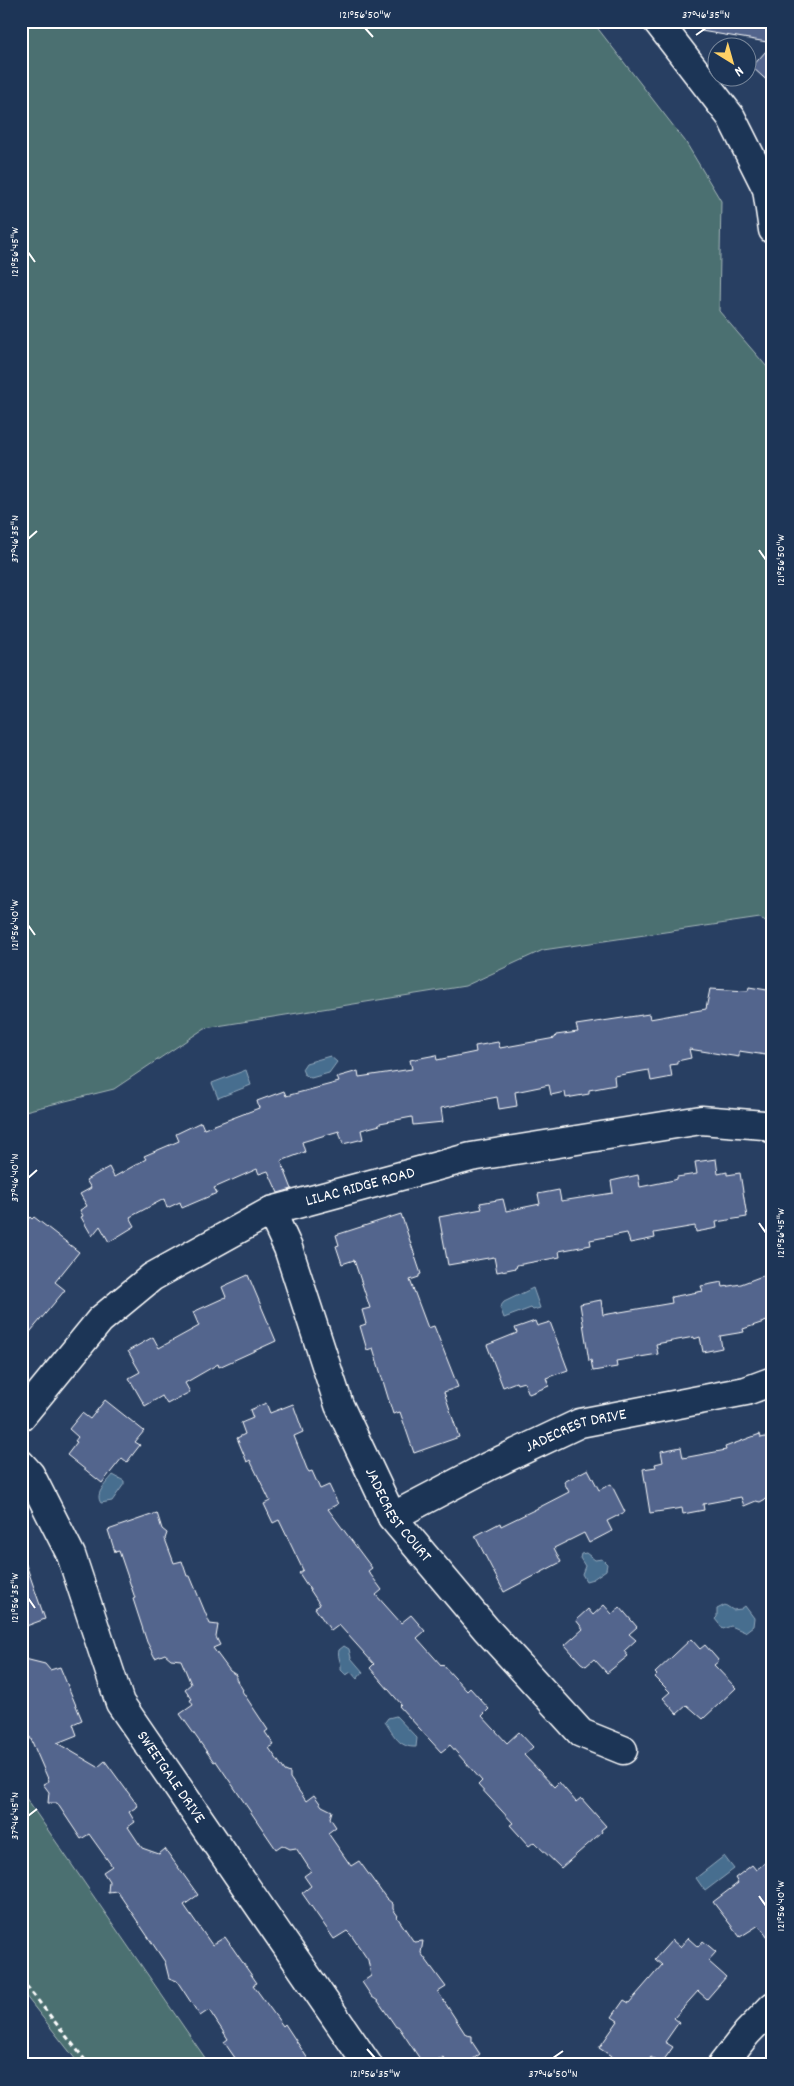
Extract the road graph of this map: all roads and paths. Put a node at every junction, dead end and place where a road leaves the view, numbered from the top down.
1 (657, 21) edge
2 (773, 230) edge
3 (773, 1129) edge
4 (271, 1211) junction
5 (773, 1381) edge
6 (21, 1417) edge
7 (21, 1464) edge
8 (392, 1517) junction
9 (623, 1750) dead end
10 (21, 1979) edge
11 (773, 2006) edge
12 (89, 2065) edge
13 (368, 2065) edge
14 (722, 2065) edge

1 - 2 street
3 - 4 street, LILAC RIDGE ROAD
4 - 6 street, LILAC RIDGE ROAD
4 - 8 street, JADECREST COURT
5 - 8 street, JADECREST DRIVE
7 - 13 street, SWEETGALE DRIVE
8 - 9 street, JADECREST COURT
10 - 12 path
11 - 14 street

